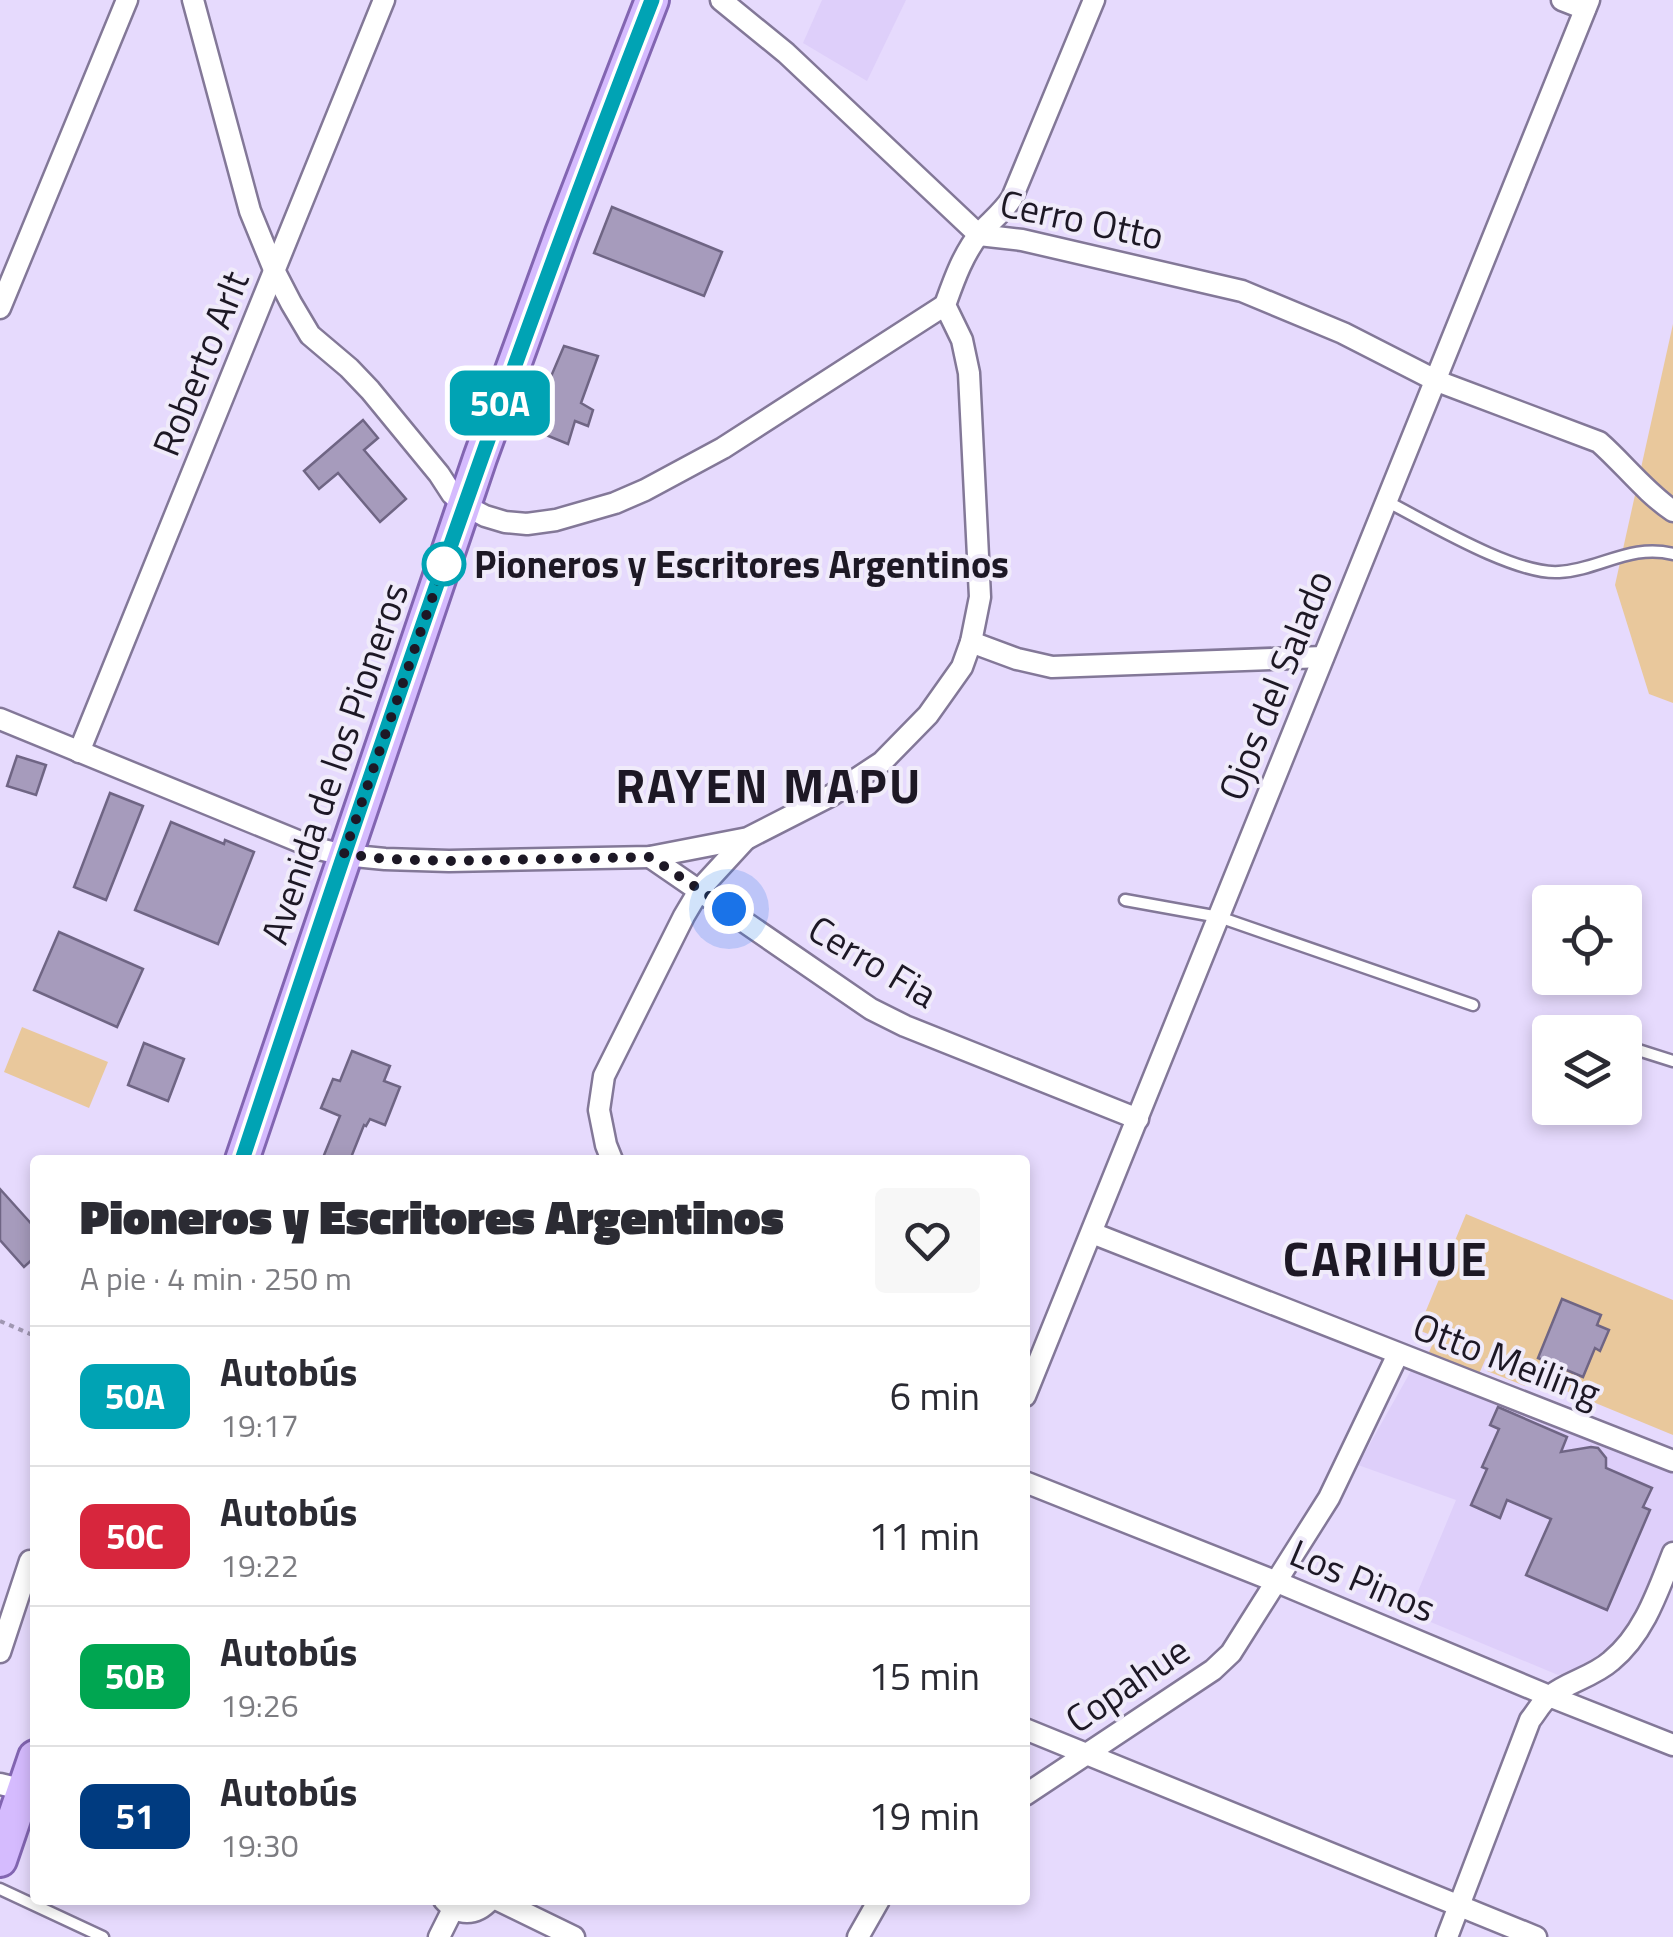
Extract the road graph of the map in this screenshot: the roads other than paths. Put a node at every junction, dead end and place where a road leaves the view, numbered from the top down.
1 (127, 0) edge
2 (193, 0) edge
3 (384, 0) edge
4 (652, 0) edge
5 (721, 0) edge
6 (1094, 0) edge
7 (1562, 0) edge
8 (1587, 5) edge
9 (979, 235) junction
10 (275, 272) junction
11 (945, 305) junction
12 (0, 308) edge
13 (1436, 381) junction
14 (1388, 502) junction
15 (464, 505) junction
16 (1673, 512) edge
17 (1673, 554) edge
18 (972, 642) junction
19 (1323, 657) junction
20 (0, 718) edge
21 (80, 752) junction
22 (748, 838) junction
23 (344, 854) junction
24 (650, 857) junction
25 (700, 889) junction
26 (1125, 900) dead end
27 (1219, 917) junction
28 (1473, 1004) dead end
29 (1642, 1051) edge
30 (1673, 1061) edge
31 (1138, 1119) junction
32 (244, 1155) edge
33 (610, 1155) edge
34 (1092, 1233) junction
35 (1398, 1354) junction
36 (1030, 1384) edge
37 (1673, 1461) edge
38 (1030, 1484) edge
39 (1673, 1553) edge
40 (30, 1561) dead end
41 (1277, 1582) junction
42 (0, 1652) edge
43 (1549, 1696) junction
44 (1030, 1731) edge
45 (1673, 1745) edge
46 (1087, 1752) junction
47 (19, 1789) edge
48 (1030, 1792) edge
49 (0, 1860) edge
50 (0, 1890) edge
51 (30, 1904) edge
52 (33, 1905) edge
53 (448, 1905) edge
54 (451, 1905) edge
55 (485, 1905) edge
56 (508, 1905) edge
57 (876, 1905) edge
58 (1460, 1905) junction
59 (102, 1937) edge
60 (439, 1937) edge
61 (574, 1937) edge
62 (858, 1937) edge
63 (1447, 1937) edge
64 (1536, 1937) edge

1 - 12 street
2 - 10 street
3 - 10 street, Roberto Arlt
4 - 15 main road, Avenida de los Pioneros
5 - 9 street, Cerro Otto
6 - 9 street
7 - 8 street
8 - 13 street, Ojos del Salado
9 - 11 street
9 - 13 street, Cerro Otto
10 - 15 street
10 - 21 street, Roberto Arlt
11 - 15 street
11 - 18 street
13 - 14 street, Ojos del Salado
13 - 16 street, Cerro Otto
14 - 17 lane
14 - 19 street, Ojos del Salado
15 - 23 main road, Avenida de los Pioneros
18 - 19 street
18 - 22 street
19 - 27 street, Ojos del Salado
20 - 21 street
21 - 23 street
22 - 24 street
22 - 25 street
23 - 24 street
23 - 32 main road, Avenida de los Pioneros
24 - 25 street, Cerro Fia
25 - 31 street, Cerro Fia
25 - 33 street
26 - 27 lane
27 - 28 lane
27 - 31 street, Ojos del Salado
29 - 30 lane
31 - 34 street, Ojos del Salado
34 - 35 street, Otto Meiling
34 - 36 street, Ojos del Salado
35 - 37 street, Otto Meiling
35 - 41 street, Copahue
38 - 41 street, Los Pinos
39 - 43 street
40 - 42 street
41 - 43 street, Los Pinos
41 - 46 street, Copahue
43 - 45 street, Los Pinos
43 - 58 street
44 - 46 street
46 - 48 street, Copahue
46 - 58 street
47 - 49 main road
50 - 51 lane
52 - 59 lane
53 - 60 street
54 - 55 street
56 - 61 street
57 - 62 street
58 - 63 street
58 - 64 street

